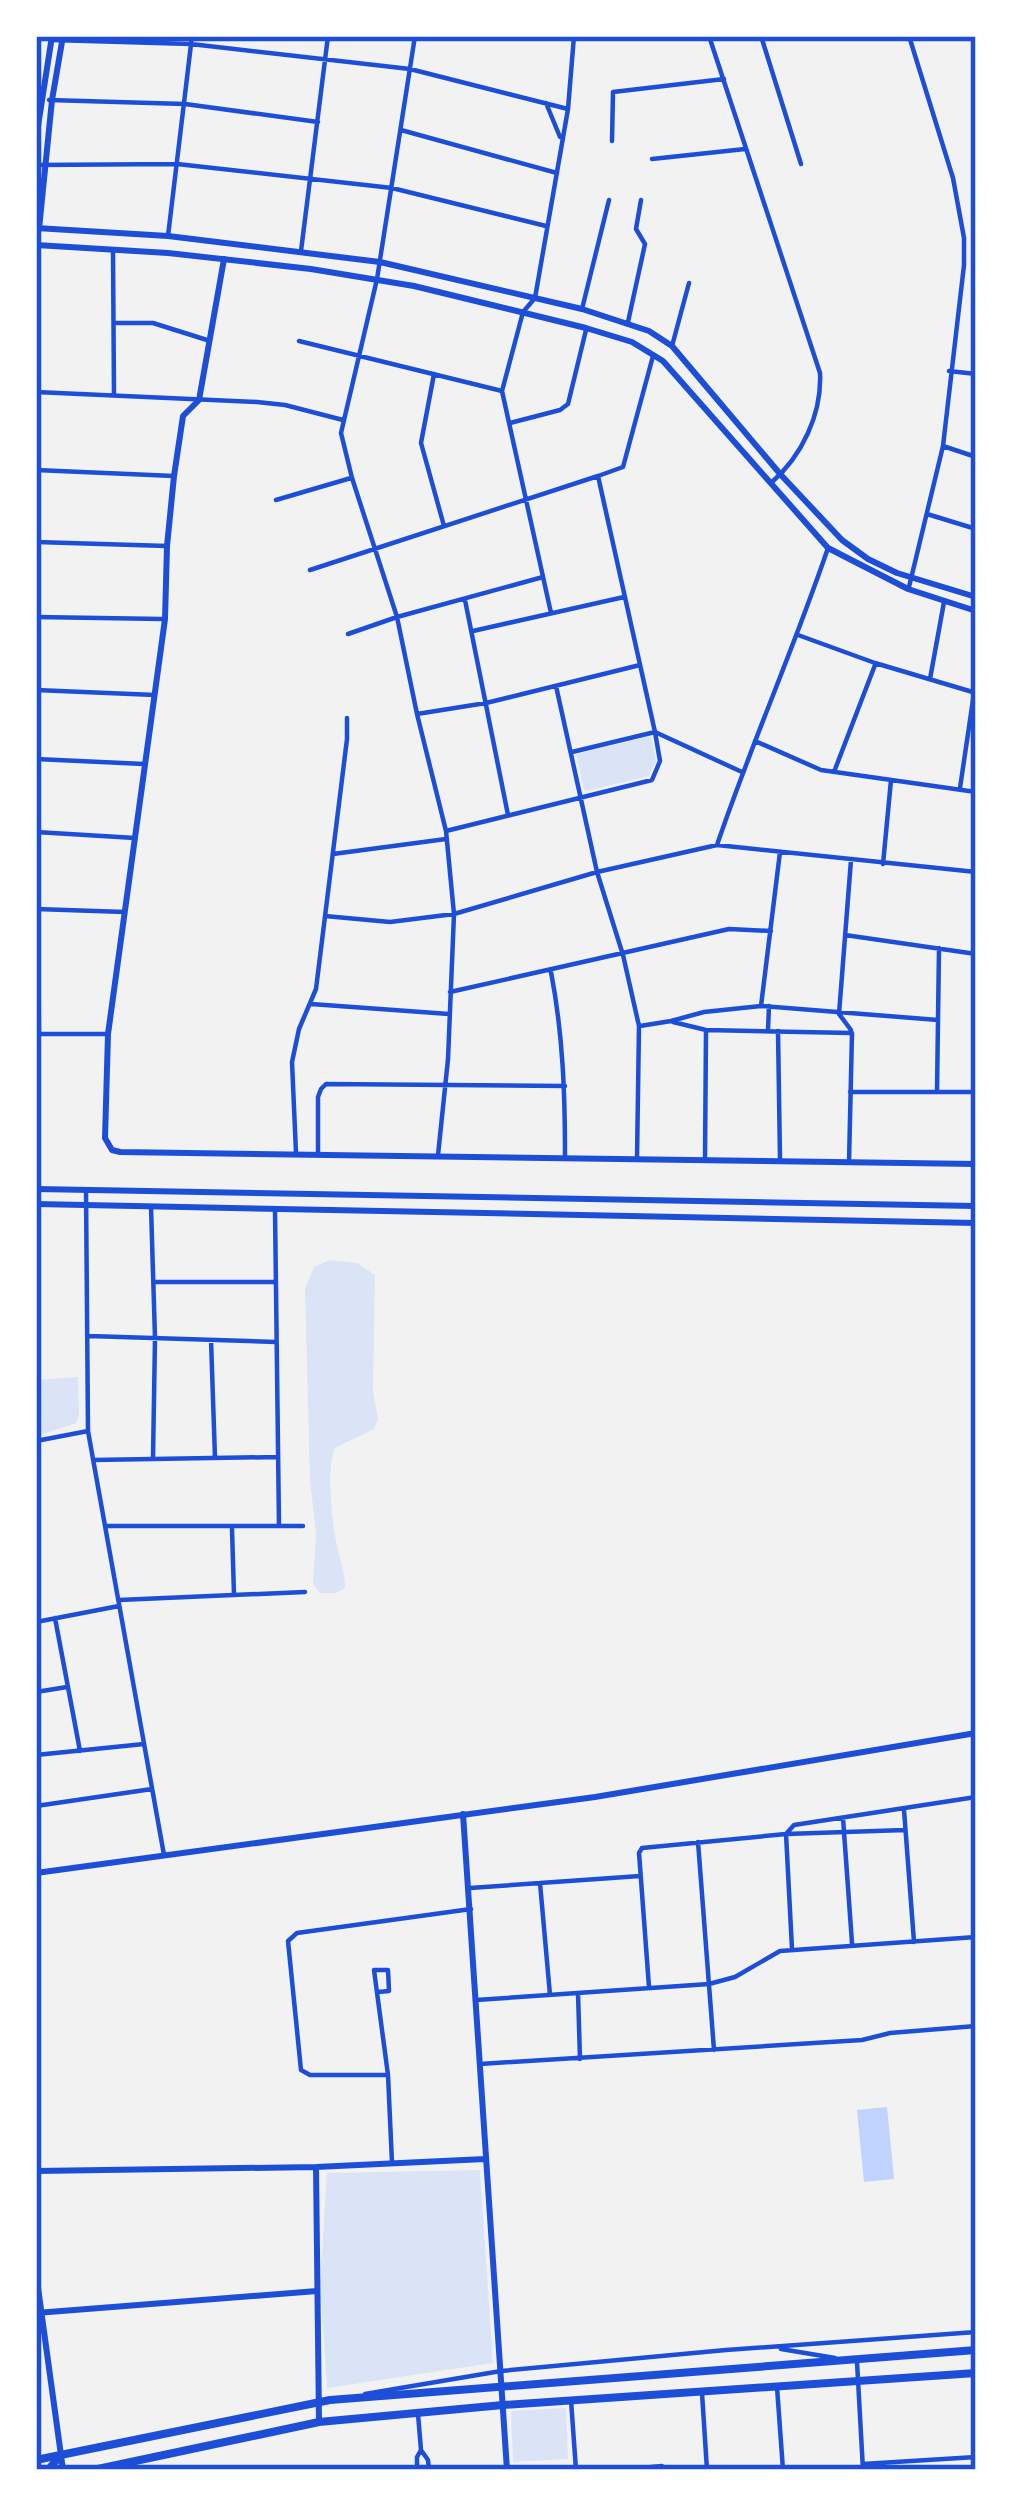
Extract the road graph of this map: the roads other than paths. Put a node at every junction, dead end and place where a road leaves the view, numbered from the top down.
1 (328, 36) edge
2 (415, 36) edge
3 (574, 36) edge
4 (709, 36) edge
5 (761, 36) edge
6 (909, 36) edge
7 (52, 38) edge
8 (62, 38) edge
9 (192, 40) edge
10 (326, 59) junction
11 (410, 70) junction
12 (724, 79) junction
13 (41, 100) junction
14 (52, 100) junction
15 (546, 103) junction
16 (185, 104) junction
17 (568, 109) junction
18 (318, 122) junction
19 (401, 130) junction
20 (36, 139) edge
21 (562, 141) junction
22 (612, 141) dead end
23 (746, 149) junction
24 (652, 159) dead end
25 (177, 164) junction
26 (801, 164) dead end
27 (40, 165) edge
28 (557, 172) junction
29 (310, 178) junction
30 (392, 188) junction
31 (609, 200) dead end
32 (640, 200) dead end
33 (548, 227) junction
34 (38, 228) edge
35 (168, 236) junction
36 (36, 242) edge
37 (113, 251) junction
38 (302, 251) junction
39 (224, 259) junction
40 (380, 262) junction
41 (377, 279) junction
42 (689, 283) dead end
43 (535, 298) junction
44 (582, 309) junction
45 (523, 312) junction
46 (114, 323) junction
47 (628, 325) junction
48 (586, 328) junction
49 (208, 340) junction
50 (299, 340) dead end
51 (672, 346) junction
52 (653, 354) junction
53 (361, 356) junction
54 (950, 371) junction
55 (434, 374) junction
56 (976, 374) edge
57 (502, 391) junction
58 (36, 392) edge
59 (114, 395) junction
60 (199, 400) junction
61 (343, 421) junction
62 (510, 423) junction
63 (943, 446) junction
64 (976, 457) edge
65 (36, 470) edge
66 (781, 475) junction
67 (174, 476) junction
68 (598, 476) junction
69 (352, 478) junction
70 (771, 484) junction
71 (526, 499) junction
72 (275, 500) dead end
73 (927, 514) junction
74 (444, 526) junction
75 (976, 530) edge
76 (36, 542) edge
77 (167, 547) junction
78 (376, 547) junction
79 (828, 548) junction
80 (310, 570) dead end
81 (543, 578) junction
82 (911, 578) junction
83 (908, 589) junction
84 (624, 597) junction
85 (976, 597) edge
86 (466, 600) junction
87 (944, 602) junction
88 (976, 611) edge
89 (550, 613) junction
90 (36, 617) edge
91 (397, 617) junction
92 (165, 619) junction
93 (473, 632) junction
94 (348, 634) dead end
95 (798, 635) junction
96 (875, 663) junction
97 (640, 664) junction
98 (930, 680) junction
99 (556, 686) junction
100 (36, 690) edge
101 (975, 693) edge
102 (155, 694) junction
103 (486, 703) junction
104 (417, 714) junction
105 (346, 718) dead end
106 (655, 732) junction
107 (755, 741) junction
108 (570, 753) junction
109 (36, 758) edge
110 (146, 764) junction
111 (742, 772) junction
112 (834, 772) junction
113 (891, 780) junction
114 (960, 790) junction
115 (976, 792) edge
116 (580, 798) junction
117 (508, 815) junction
118 (36, 832) edge
119 (446, 835) junction
120 (135, 838) junction
121 (717, 844) junction
122 (780, 852) junction
123 (333, 854) junction
124 (851, 860) junction
125 (884, 864) junction
126 (597, 872) junction
127 (976, 872) edge
128 (37, 909) edge
129 (125, 912) junction
130 (454, 914) junction
131 (325, 916) junction
132 (771, 931) junction
133 (845, 935) junction
134 (939, 948) junction
135 (976, 954) edge
136 (623, 955) junction
137 (551, 970) junction
138 (450, 992) junction
139 (311, 1004) junction
140 (765, 1006) junction
141 (449, 1014) junction
142 (839, 1014) junction
143 (938, 1019) junction
144 (671, 1022) junction
145 (639, 1026) junction
146 (706, 1030) junction
147 (768, 1030) junction
148 (778, 1031) junction
149 (853, 1033) junction
150 (38, 1034) edge
151 (108, 1034) junction
152 (445, 1086) junction
153 (565, 1086) junction
154 (850, 1092) junction
155 (937, 1092) junction
156 (976, 1092) edge
157 (296, 1153) junction
158 (318, 1153) junction
159 (438, 1155) junction
160 (565, 1157) junction
161 (637, 1158) junction
162 (705, 1159) junction
163 (780, 1160) junction
164 (849, 1162) junction
165 (976, 1164) edge
166 (36, 1189) edge
167 (86, 1190) junction
168 (36, 1204) edge
169 (87, 1205) junction
170 (976, 1206) edge
171 (151, 1207) junction
172 (275, 1210) junction
173 (976, 1223) edge
174 (154, 1282) junction
175 (274, 1282) junction
176 (89, 1336) junction
177 (155, 1338) junction
178 (211, 1340) junction
179 (276, 1342) junction
180 (88, 1431) junction
181 (36, 1441) edge
182 (278, 1457) junction
183 (153, 1458) junction
184 (215, 1458) junction
185 (93, 1460) junction
186 (104, 1526) junction
187 (280, 1526) junction
188 (303, 1526) dead end
189 (232, 1527) junction
190 (305, 1592) dead end
191 (234, 1595) junction
192 (118, 1603) junction
193 (55, 1618) junction
194 (36, 1622) edge
195 (67, 1687) junction
196 (36, 1692) edge
197 (976, 1733) edge
198 (144, 1744) junction
199 (80, 1751) junction
200 (36, 1755) edge
201 (152, 1789) junction
202 (976, 1797) edge
203 (36, 1806) edge
204 (904, 1809) junction
205 (463, 1814) junction
206 (842, 1817) junction
207 (905, 1830) junction
208 (844, 1832) junction
209 (786, 1834) junction
210 (698, 1842) junction
211 (164, 1856) junction
212 (36, 1874) edge
213 (640, 1876) junction
214 (540, 1883) junction
215 (470, 1888) junction
216 (471, 1909) junction
217 (976, 1937) edge
218 (914, 1942) junction
219 (852, 1946) junction
220 (792, 1949) junction
221 (709, 1984) junction
222 (649, 1987) junction
223 (378, 1992) dead end
224 (578, 1993) junction
225 (550, 1995) junction
226 (476, 2000) junction
227 (976, 2026) edge
228 (714, 2050) junction
229 (580, 2059) junction
230 (480, 2064) junction
231 (388, 2075) junction
232 (485, 2159) junction
233 (392, 2163) junction
234 (316, 2168) junction
235 (36, 2171) edge
236 (36, 2273) edge
237 (317, 2291) junction
238 (39, 2312) edge
239 (976, 2332) edge
240 (773, 2348) junction
241 (976, 2350) edge
242 (852, 2360) junction
243 (501, 2371) junction
244 (976, 2373) edge
245 (858, 2382) junction
246 (502, 2386) junction
247 (776, 2387) junction
248 (702, 2393) junction
249 (571, 2400) junction
250 (324, 2401) junction
251 (503, 2405) junction
252 (418, 2414) junction
253 (319, 2422) junction
254 (421, 2450) junction
255 (61, 2455) junction
256 (976, 2457) edge
257 (36, 2460) edge
258 (863, 2467) edge
259 (48, 2470) edge
260 (63, 2470) edge
261 (93, 2470) edge
262 (417, 2470) edge
263 (429, 2470) edge
264 (507, 2470) edge
265 (576, 2470) edge
266 (619, 2470) edge
267 (665, 2470) edge
268 (707, 2470) edge
269 (783, 2470) edge

1 - 10 street
2 - 11 street
3 - 17 street
4 - 12 street
5 - 26 street
6 - 54 street
7 - 8 street
7 - 13 main road
8 - 9 street
8 - 14 main road
9 - 10 street
9 - 16 street
10 - 11 street
10 - 18 street
11 - 15 street
11 - 19 street
12 - 22 street
12 - 23 street
13 - 14 street
13 - 20 main road
14 - 16 street
14 - 27 main road
15 - 17 street
15 - 21 street
16 - 18 street
16 - 25 street
17 - 21 street
18 - 29 street
19 - 28 street
19 - 30 street
21 - 28 street
23 - 24 street
23 - 66 street
25 - 27 street
25 - 29 street
25 - 35 street
27 - 34 main road
28 - 33 street
29 - 30 street
29 - 38 street
30 - 33 street
30 - 40 street
31 - 44 street
32 - 47 street
33 - 43 street
34 - 35 main road
34 - 36 main road
35 - 38 main road
36 - 37 main road
37 - 39 main road
37 - 46 street
38 - 40 main road
39 - 41 main road
39 - 49 main road
40 - 41 street
40 - 43 main road
41 - 45 main road
41 - 53 street
42 - 51 street
43 - 44 main road
43 - 45 street
44 - 47 main road
45 - 48 main road
45 - 57 street
46 - 49 street
46 - 59 street
47 - 51 main road
48 - 52 main road
48 - 62 street
49 - 60 main road
50 - 53 street
51 - 66 main road
52 - 68 street
52 - 70 main road
53 - 55 street
53 - 61 street
54 - 56 street
54 - 63 street
55 - 57 street
55 - 74 street
57 - 62 street
58 - 59 street
59 - 60 street
60 - 61 street
60 - 67 main road
61 - 69 street
62 - 71 street
63 - 64 street
63 - 73 street
65 - 67 street
66 - 70 street
66 - 82 main road
67 - 77 main road
68 - 71 street
68 - 84 street
69 - 72 street
69 - 78 street
70 - 79 main road
71 - 74 street
71 - 81 street
73 - 75 street
73 - 82 street
74 - 78 street
76 - 77 street
77 - 92 main road
78 - 80 street
78 - 91 street
79 - 83 main road
79 - 95 street
81 - 86 street
81 - 89 street
82 - 83 street
82 - 85 main road
83 - 87 main road
84 - 89 street
84 - 97 street
86 - 91 street
86 - 93 street
87 - 88 main road
87 - 98 street
89 - 93 street
90 - 92 street
91 - 94 street
91 - 104 street
92 - 102 main road
93 - 103 street
95 - 96 street
95 - 107 street
96 - 98 street
96 - 112 street
97 - 99 street
97 - 106 street
98 - 101 street
99 - 103 street
99 - 108 street
100 - 102 street
101 - 114 street
102 - 110 main road
103 - 104 street
103 - 117 street
104 - 119 street
105 - 123 street
106 - 108 street
106 - 111 street
106 - 116 street
107 - 111 street
107 - 112 street
108 - 116 street
109 - 110 street
110 - 120 main road
111 - 121 street
112 - 113 street
113 - 114 street
113 - 125 street
114 - 115 street
116 - 117 street
116 - 126 street
117 - 119 street
118 - 120 street
119 - 123 street
119 - 130 street
120 - 129 main road
121 - 122 street
121 - 126 street
122 - 124 street
122 - 132 street
123 - 131 street
124 - 125 street
124 - 133 street
125 - 127 street
126 - 130 street
126 - 136 street
128 - 129 street
128 - 150 street
129 - 151 main road
130 - 131 street
130 - 138 street
131 - 139 street
132 - 136 street
132 - 140 street
133 - 134 street
133 - 142 street
134 - 135 street
134 - 143 street
136 - 137 street
136 - 145 street
137 - 138 street
137 - 153 street
138 - 141 street
139 - 141 street
139 - 157 street
140 - 142 street
140 - 144 street
140 - 147 street
141 - 152 street
142 - 143 street
142 - 149 street
143 - 155 street
144 - 145 street
144 - 146 street
145 - 161 street
146 - 147 street
146 - 162 street
147 - 148 street
148 - 149 street
148 - 163 street
149 - 154 street
150 - 151 street
151 - 157 main road
152 - 153 street
152 - 158 street
152 - 159 street
153 - 160 street
154 - 155 street
154 - 164 street
155 - 156 street
157 - 158 main road
158 - 159 main road
159 - 160 main road
160 - 161 main road
161 - 162 main road
162 - 163 main road
163 - 164 main road
164 - 165 main road
166 - 167 main road
167 - 169 street
167 - 170 main road
168 - 169 main road
169 - 171 main road
169 - 176 street
171 - 172 main road
171 - 174 street
172 - 173 main road
172 - 175 street
174 - 175 street
174 - 177 street
175 - 179 street
176 - 177 street
176 - 180 street
177 - 178 street
177 - 183 street
178 - 179 street
178 - 184 street
179 - 182 street
180 - 181 street
180 - 185 street
182 - 184 street
182 - 187 street
183 - 184 street
183 - 185 street
185 - 186 street
186 - 189 street
186 - 192 street
187 - 188 street
187 - 189 street
189 - 191 street
190 - 191 street
191 - 192 street
192 - 193 street
192 - 198 street
193 - 194 street
193 - 195 street
195 - 196 street
195 - 199 street
197 - 205 main road
198 - 199 street
198 - 201 street
199 - 200 street
201 - 203 street
201 - 211 street
202 - 204 street
204 - 206 street
204 - 207 street
205 - 211 main road
205 - 215 main road
206 - 208 street
206 - 209 street
207 - 208 street
207 - 218 street
208 - 209 street
208 - 219 street
209 - 210 street
209 - 220 street
210 - 213 street
210 - 221 street
211 - 212 main road
213 - 214 street
213 - 222 street
214 - 215 street
214 - 225 street
215 - 216 main road
216 - 226 main road
216 - 231 street
217 - 218 street
218 - 219 street
219 - 220 street
220 - 221 street
221 - 222 street
221 - 228 street
222 - 224 street
223 - 231 street
224 - 225 street
224 - 229 street
225 - 226 street
226 - 230 main road
227 - 228 street
228 - 229 street
229 - 230 street
230 - 232 main road
231 - 233 street
232 - 233 main road
232 - 243 main road
233 - 234 main road
234 - 235 main road
234 - 237 main road
236 - 238 main road
237 - 238 main road
237 - 250 main road
238 - 255 main road
239 - 240 street
240 - 242 street
240 - 243 street
241 - 242 highway
242 - 245 street
242 - 246 highway
243 - 246 main road
243 - 250 street
244 - 245 highway
245 - 247 highway
245 - 258 street
246 - 250 highway
246 - 251 main road
247 - 248 highway
247 - 269 street
248 - 249 highway
248 - 268 street
249 - 251 highway
249 - 265 street
250 - 253 main road
250 - 255 highway
251 - 252 highway
251 - 264 main road
252 - 253 highway
252 - 254 street
253 - 261 highway
254 - 262 street
254 - 263 street
255 - 257 highway
255 - 259 highway
255 - 260 main road
256 - 258 street
266 - 267 street

